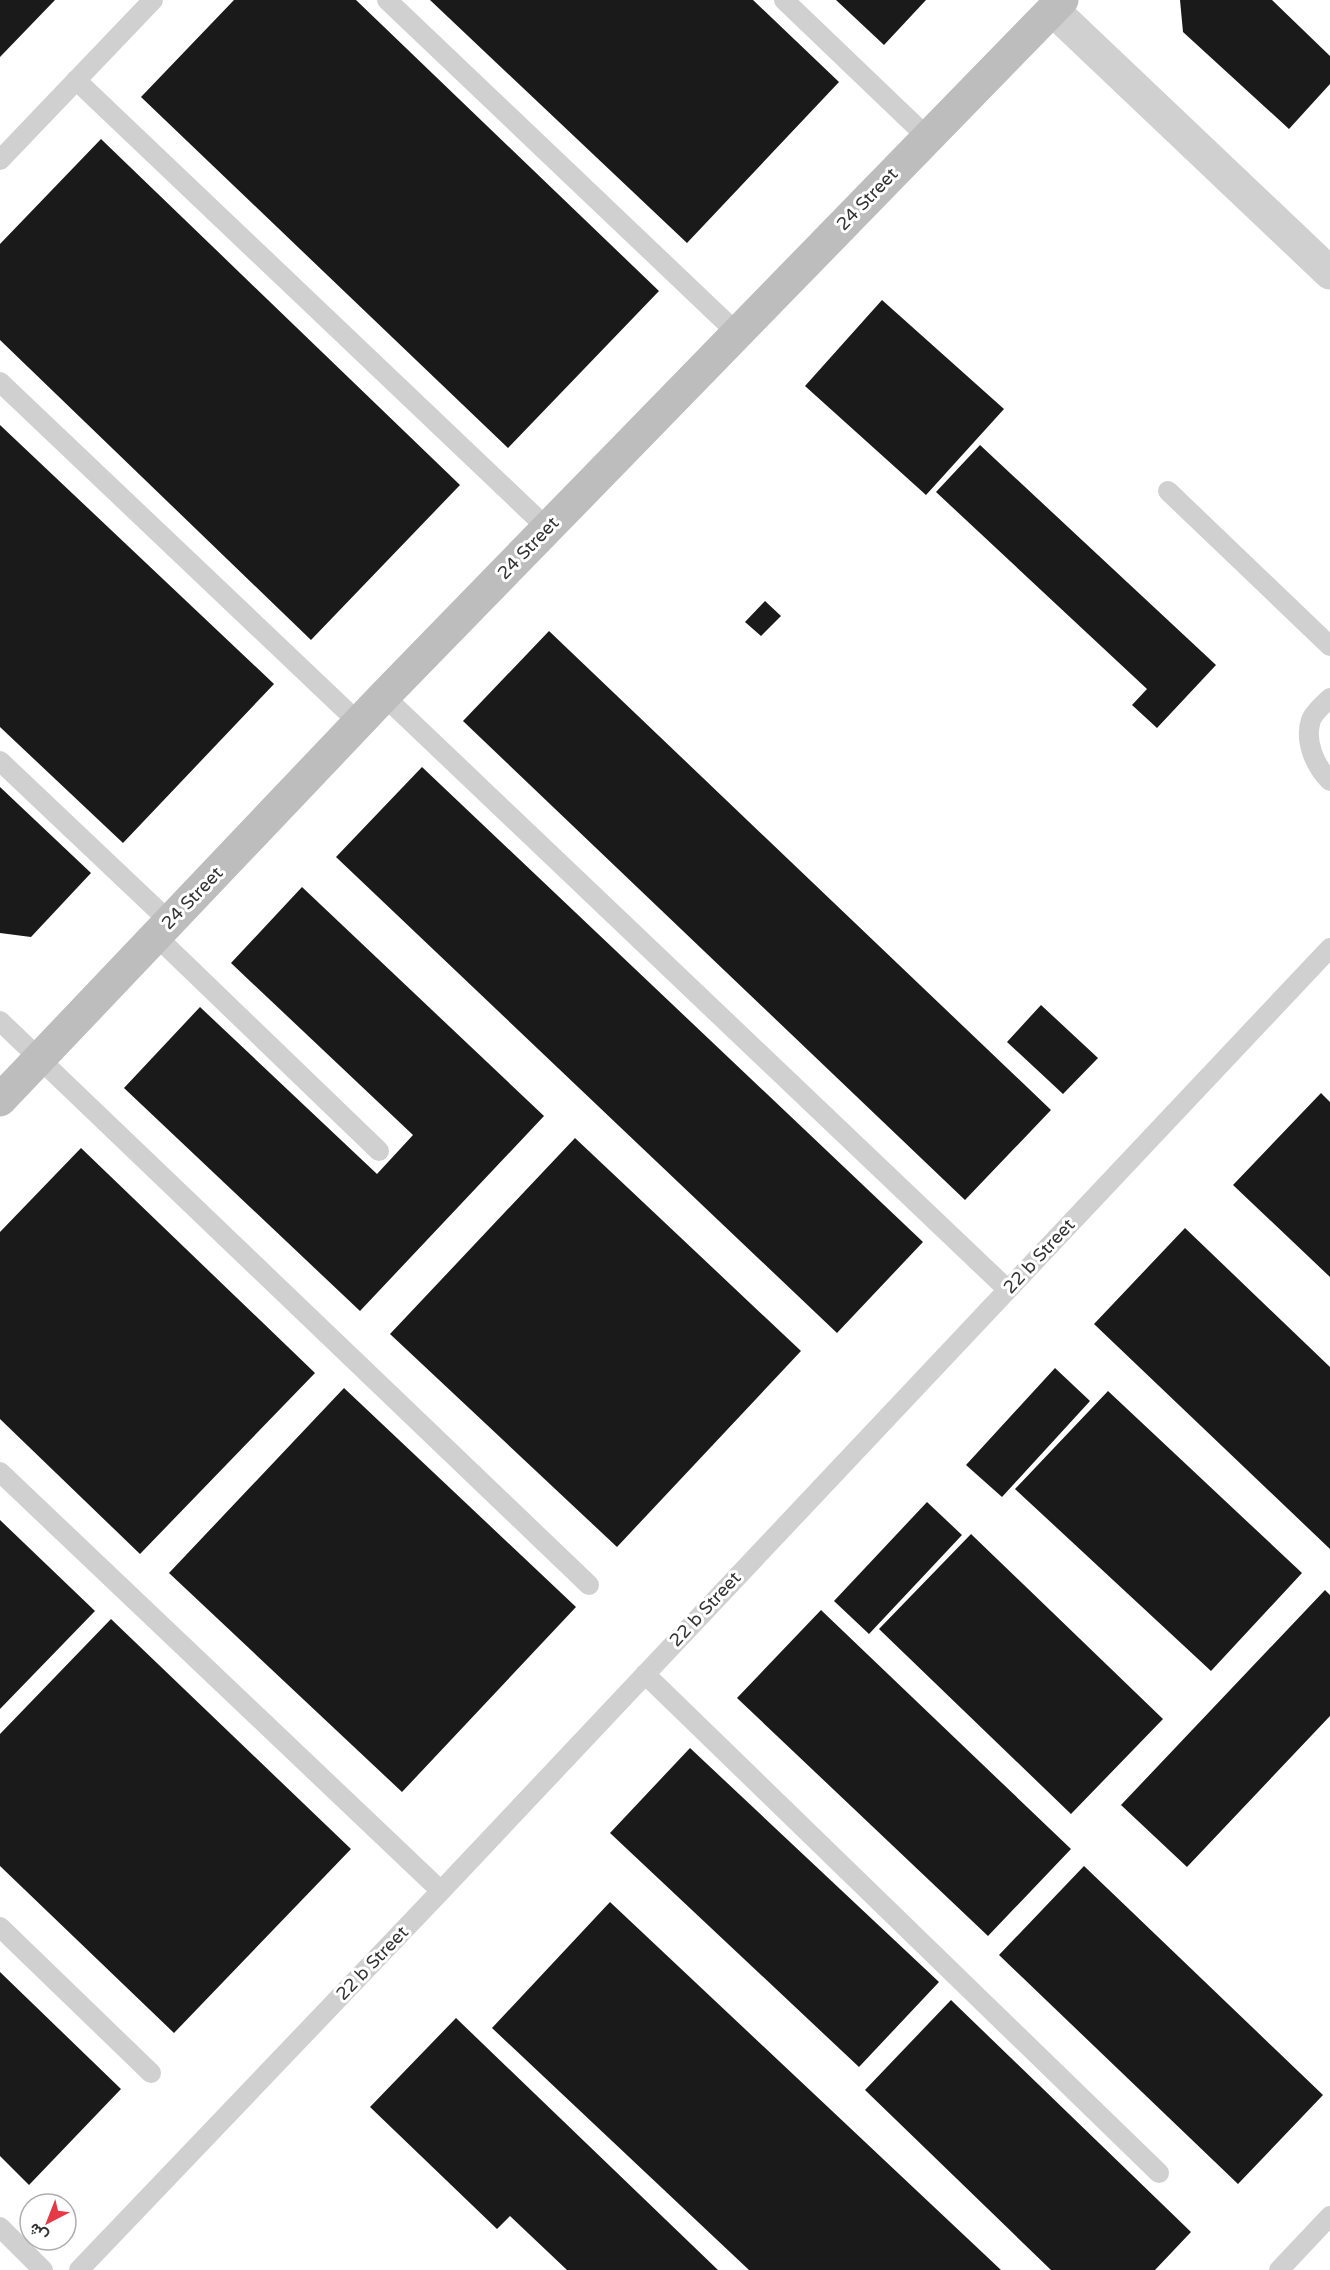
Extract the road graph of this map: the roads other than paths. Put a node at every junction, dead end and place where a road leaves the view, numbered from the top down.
1 (153, 0) edge
2 (387, 0) edge
3 (784, 0) edge
4 (1057, 5) edge
5 (76, 80) junction
6 (927, 137) junction
7 (0, 159) edge
8 (1330, 273) edge
9 (737, 333) junction
10 (0, 382) edge
11 (1168, 491) dead end
12 (547, 528) junction
13 (1330, 646) edge
14 (384, 696) junction
15 (1330, 698) edge
16 (359, 723) junction
17 (0, 761) edge
18 (1330, 781) edge
19 (163, 929) junction
20 (1330, 948) edge
21 (0, 1021) edge
22 (38, 1059) junction
23 (0, 1100) edge
24 (379, 1151) dead end
25 (1007, 1290) junction
26 (0, 1472) edge
27 (589, 1585) dead end
28 (645, 1674) junction
29 (441, 1891) junction
30 (0, 1927) edge
31 (151, 2073) dead end
32 (1159, 2173) dead end
33 (1330, 2217) edge
34 (0, 2227) edge
35 (43, 2270) edge
36 (79, 2270) edge
37 (1279, 2270) edge

1 - 5 lane
2 - 9 lane
3 - 6 lane
4 - 6 street, 24 Street
4 - 8 street
5 - 7 lane
5 - 12 lane
6 - 9 street, 24 Street
9 - 12 street, 24 Street
10 - 16 lane
11 - 13 lane
12 - 14 street, 24 Street
14 - 16 street, 24 Street
14 - 25 lane
15 - 18 lane
16 - 19 street, 24 Street
17 - 19 lane
19 - 22 street, 24 Street
19 - 24 lane
20 - 25 lane, 22 b Street
21 - 22 lane
22 - 23 street, 24 Street
22 - 27 lane
25 - 28 lane, 22 b Street
26 - 29 lane
28 - 29 lane, 22 b Street
28 - 32 lane
29 - 36 lane, 22 b Street
30 - 31 lane
33 - 37 lane
34 - 35 lane

